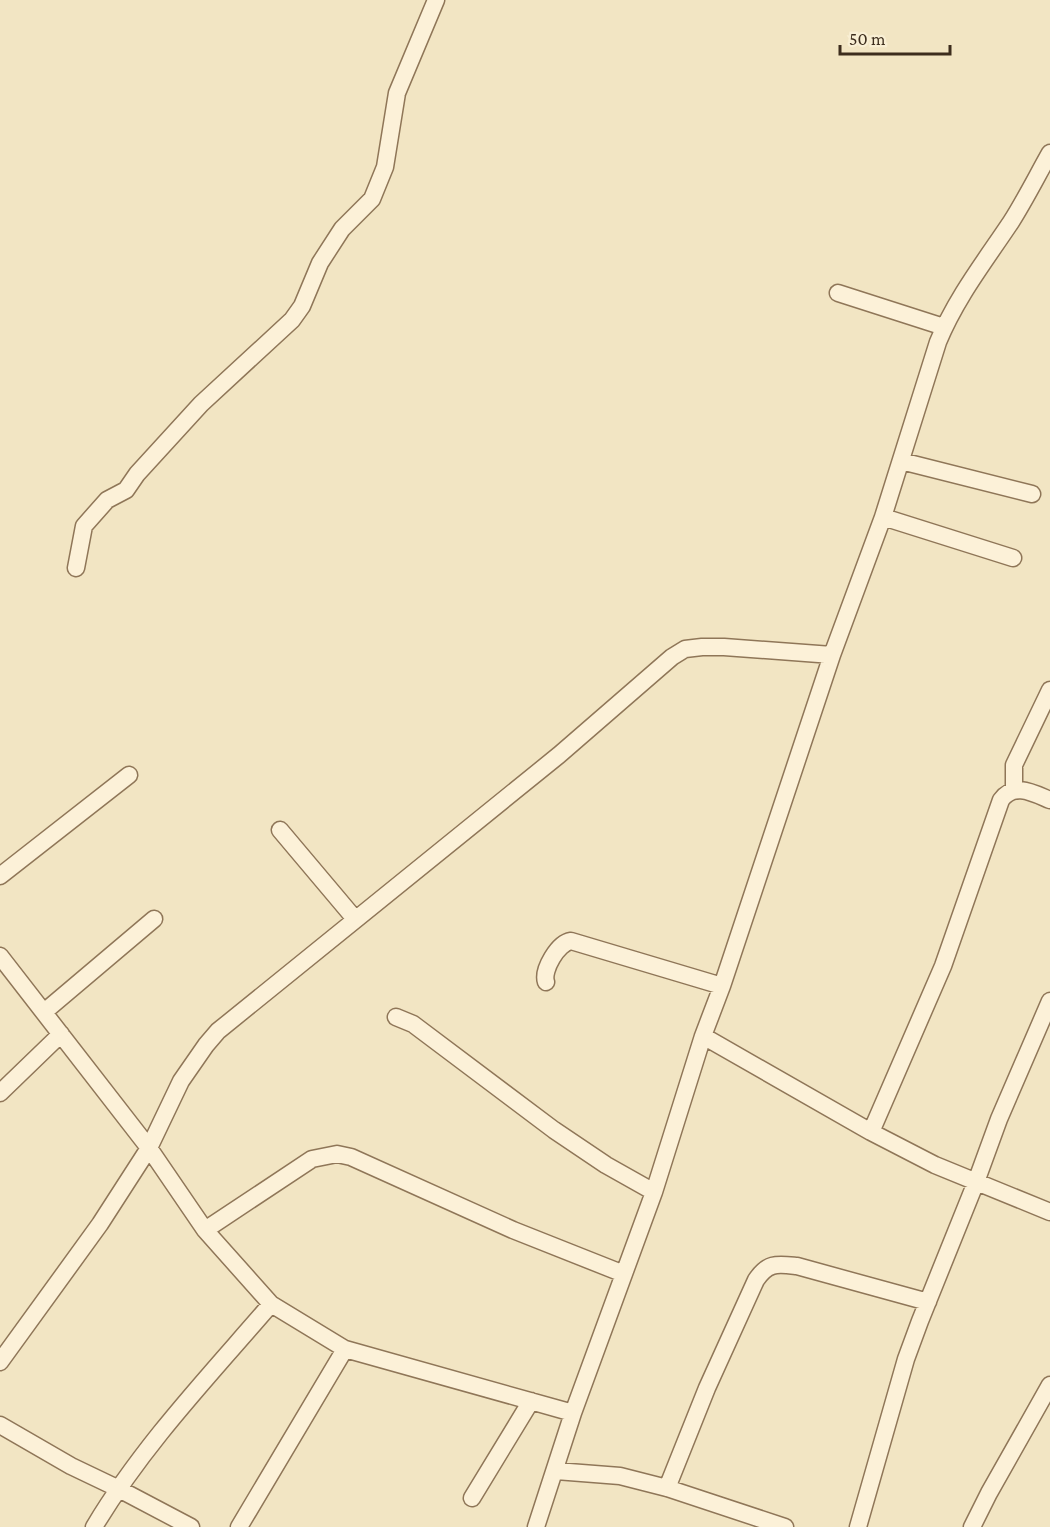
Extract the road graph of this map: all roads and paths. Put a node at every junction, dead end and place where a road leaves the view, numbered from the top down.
1 (436, 0) edge
2 (1050, 153) edge
3 (838, 293) dead end
4 (944, 327) junction
5 (901, 460) junction
6 (1032, 494) dead end
7 (883, 517) junction
8 (1013, 558) dead end
9 (76, 568) dead end
10 (832, 655) junction
11 (1050, 690) edge
12 (129, 776) dead end
13 (1014, 790) junction
14 (1050, 800) edge
15 (280, 830) dead end
16 (0, 876) edge
17 (153, 919) dead end
18 (355, 920) junction
19 (0, 956) edge
20 (546, 982) dead end
21 (722, 986) junction
22 (1050, 1001) edge
23 (44, 1012) junction
24 (396, 1017) dead end
25 (62, 1034) junction
26 (703, 1036) junction
27 (0, 1093) edge
28 (871, 1132) junction
29 (149, 1148) junction
30 (976, 1182) junction
31 (654, 1192) junction
32 (1050, 1212) edge
33 (205, 1230) junction
34 (624, 1274) junction
35 (928, 1302) junction
36 (271, 1304) junction
37 (345, 1349) junction
38 (0, 1362) edge
39 (1050, 1384) edge
40 (531, 1401) junction
41 (573, 1413) junction
42 (0, 1425) edge
43 (556, 1472) junction
44 (117, 1488) junction
45 (667, 1488) junction
46 (472, 1498) dead end
47 (94, 1527) edge
48 (191, 1527) edge
49 (239, 1527) edge
50 (536, 1527) edge
51 (785, 1527) edge
52 (858, 1527) edge
53 (972, 1527) edge

1 - 9 street
2 - 4 street
3 - 4 street
4 - 5 street
5 - 6 street
5 - 7 street
7 - 8 street
7 - 10 street
10 - 18 street
10 - 21 street
11 - 13 street
12 - 16 street
13 - 14 street
13 - 28 street
15 - 18 street
17 - 23 street
18 - 29 street
19 - 23 street
20 - 21 street
21 - 26 street
22 - 30 street
23 - 25 street
24 - 31 street
25 - 27 street
25 - 29 street
26 - 28 street
26 - 31 street
28 - 30 street
29 - 33 street
29 - 38 street
30 - 32 street
30 - 35 street
31 - 34 street
33 - 34 street
33 - 36 street
34 - 41 street
35 - 45 street
35 - 52 street
36 - 37 street
36 - 44 street
37 - 40 street
37 - 49 street
39 - 53 street
40 - 41 street
40 - 46 street
41 - 43 street
42 - 44 street
43 - 45 street
43 - 50 street
44 - 47 street
44 - 48 street
45 - 51 street

